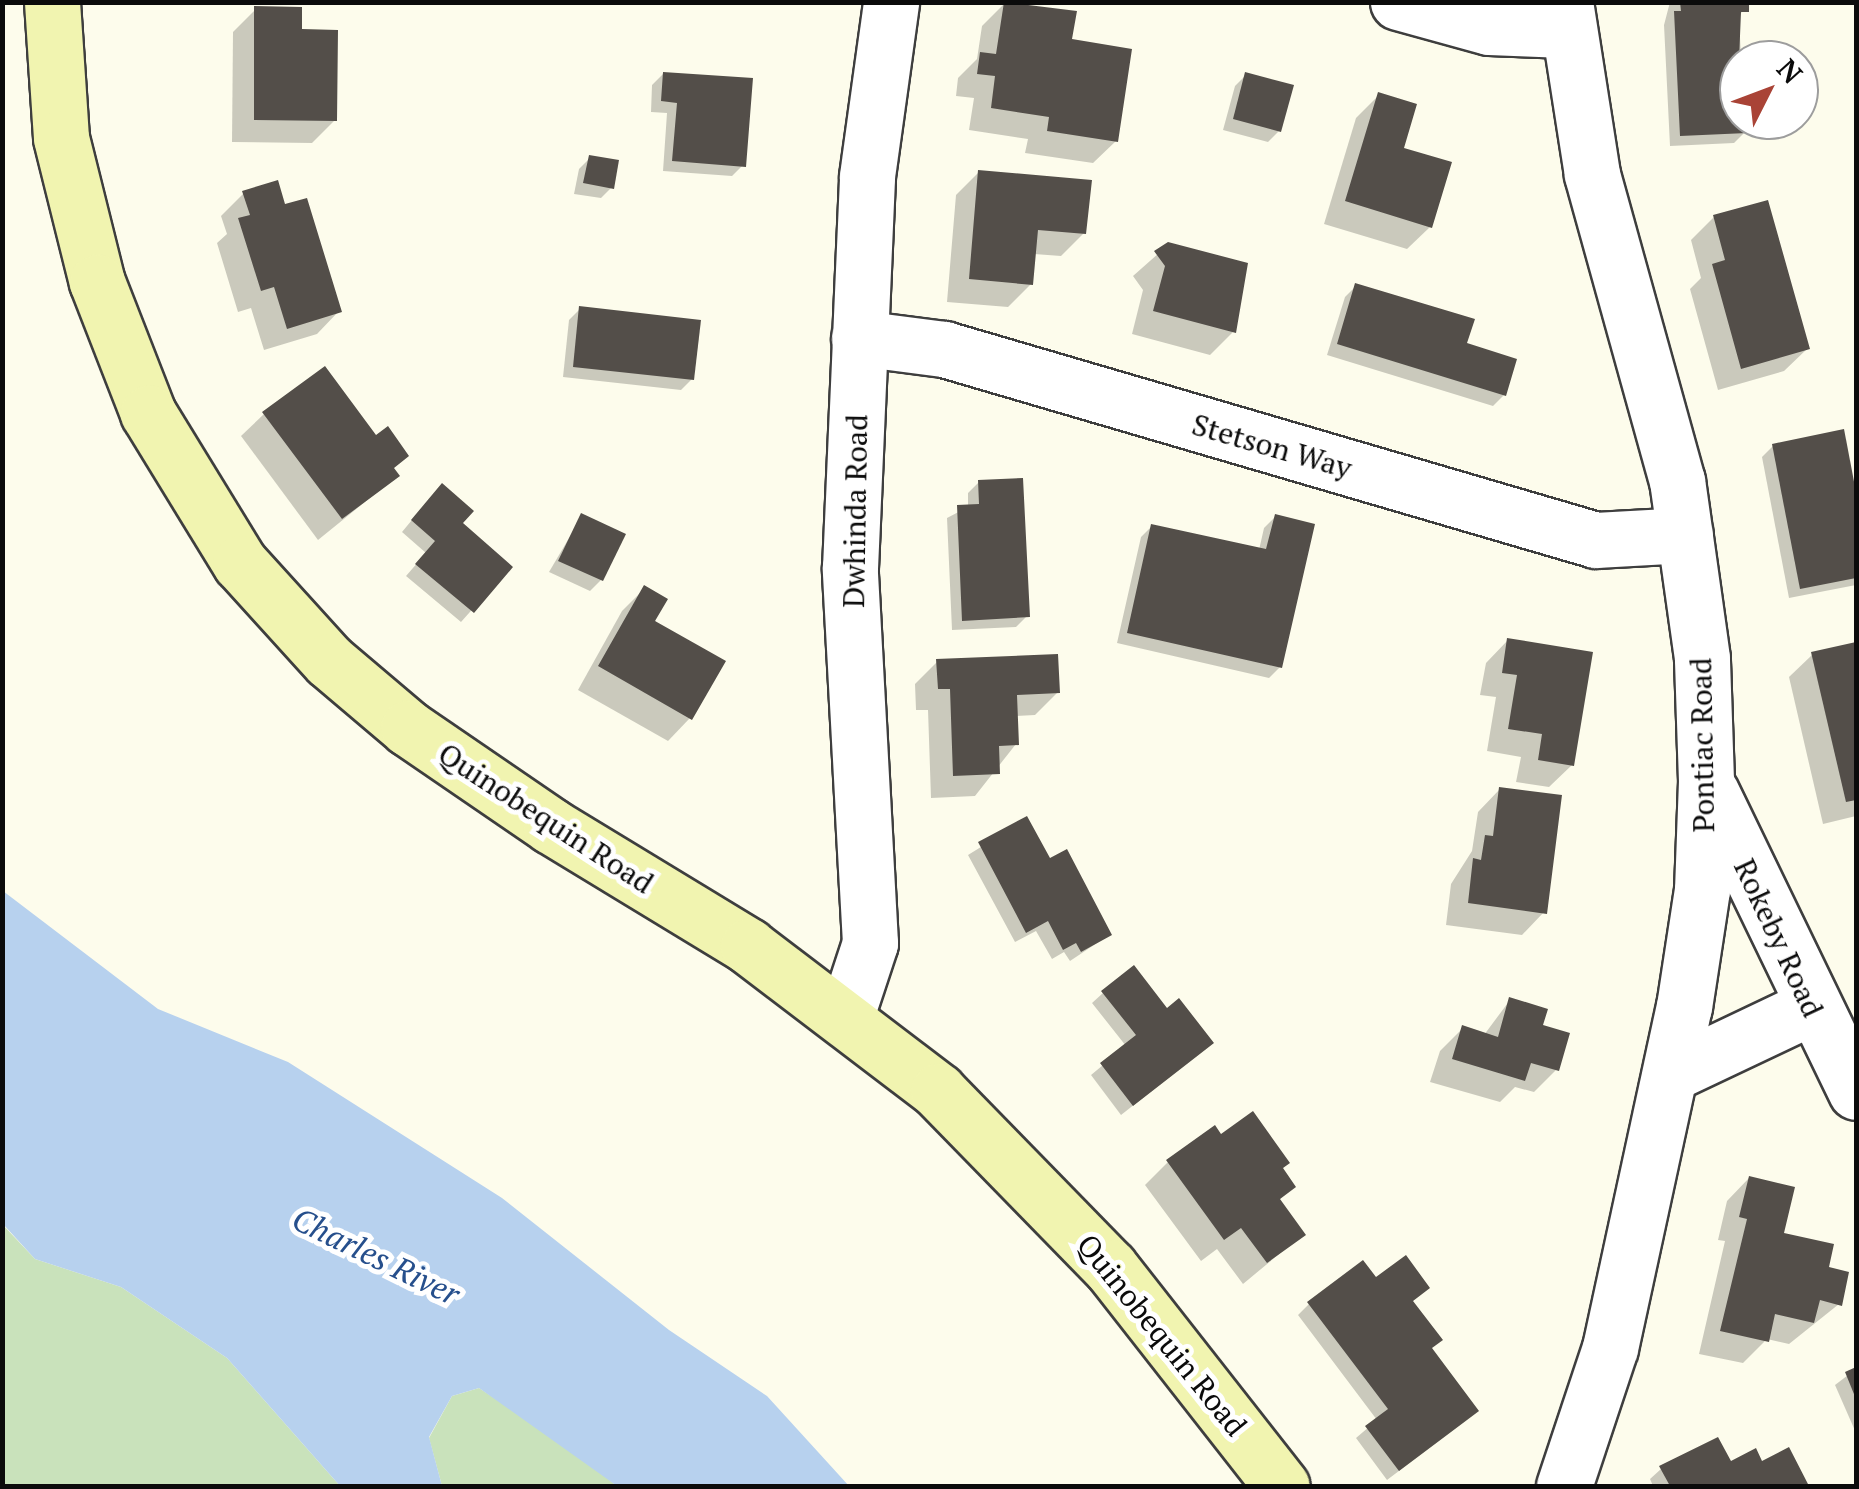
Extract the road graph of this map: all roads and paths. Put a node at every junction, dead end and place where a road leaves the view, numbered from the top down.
1 (52, 2) edge
2 (891, 2) edge
3 (1398, 2) edge
4 (1565, 16) edge
5 (859, 338) junction
6 (1686, 535) junction
7 (1706, 781) junction
8 (1810, 1007) junction
9 (846, 1016) junction
10 (1670, 1074) junction
11 (1856, 1092) edge
12 (1282, 1486) edge
13 (1564, 1486) edge

1 - 9 main road, Quinobequin Road
2 - 5 street, Dwhinda Road
3 - 4 street
4 - 6 street, Pontiac Road
5 - 6 street, Stetson Way
5 - 9 street, Dwhinda Road
6 - 7 street, Pontiac Road
7 - 8 street, Rokeby Road
7 - 10 street, Pontiac Road
8 - 10 street
8 - 11 street, Rokeby Road
9 - 12 main road, Quinobequin Road
10 - 13 street, Pontiac Road

